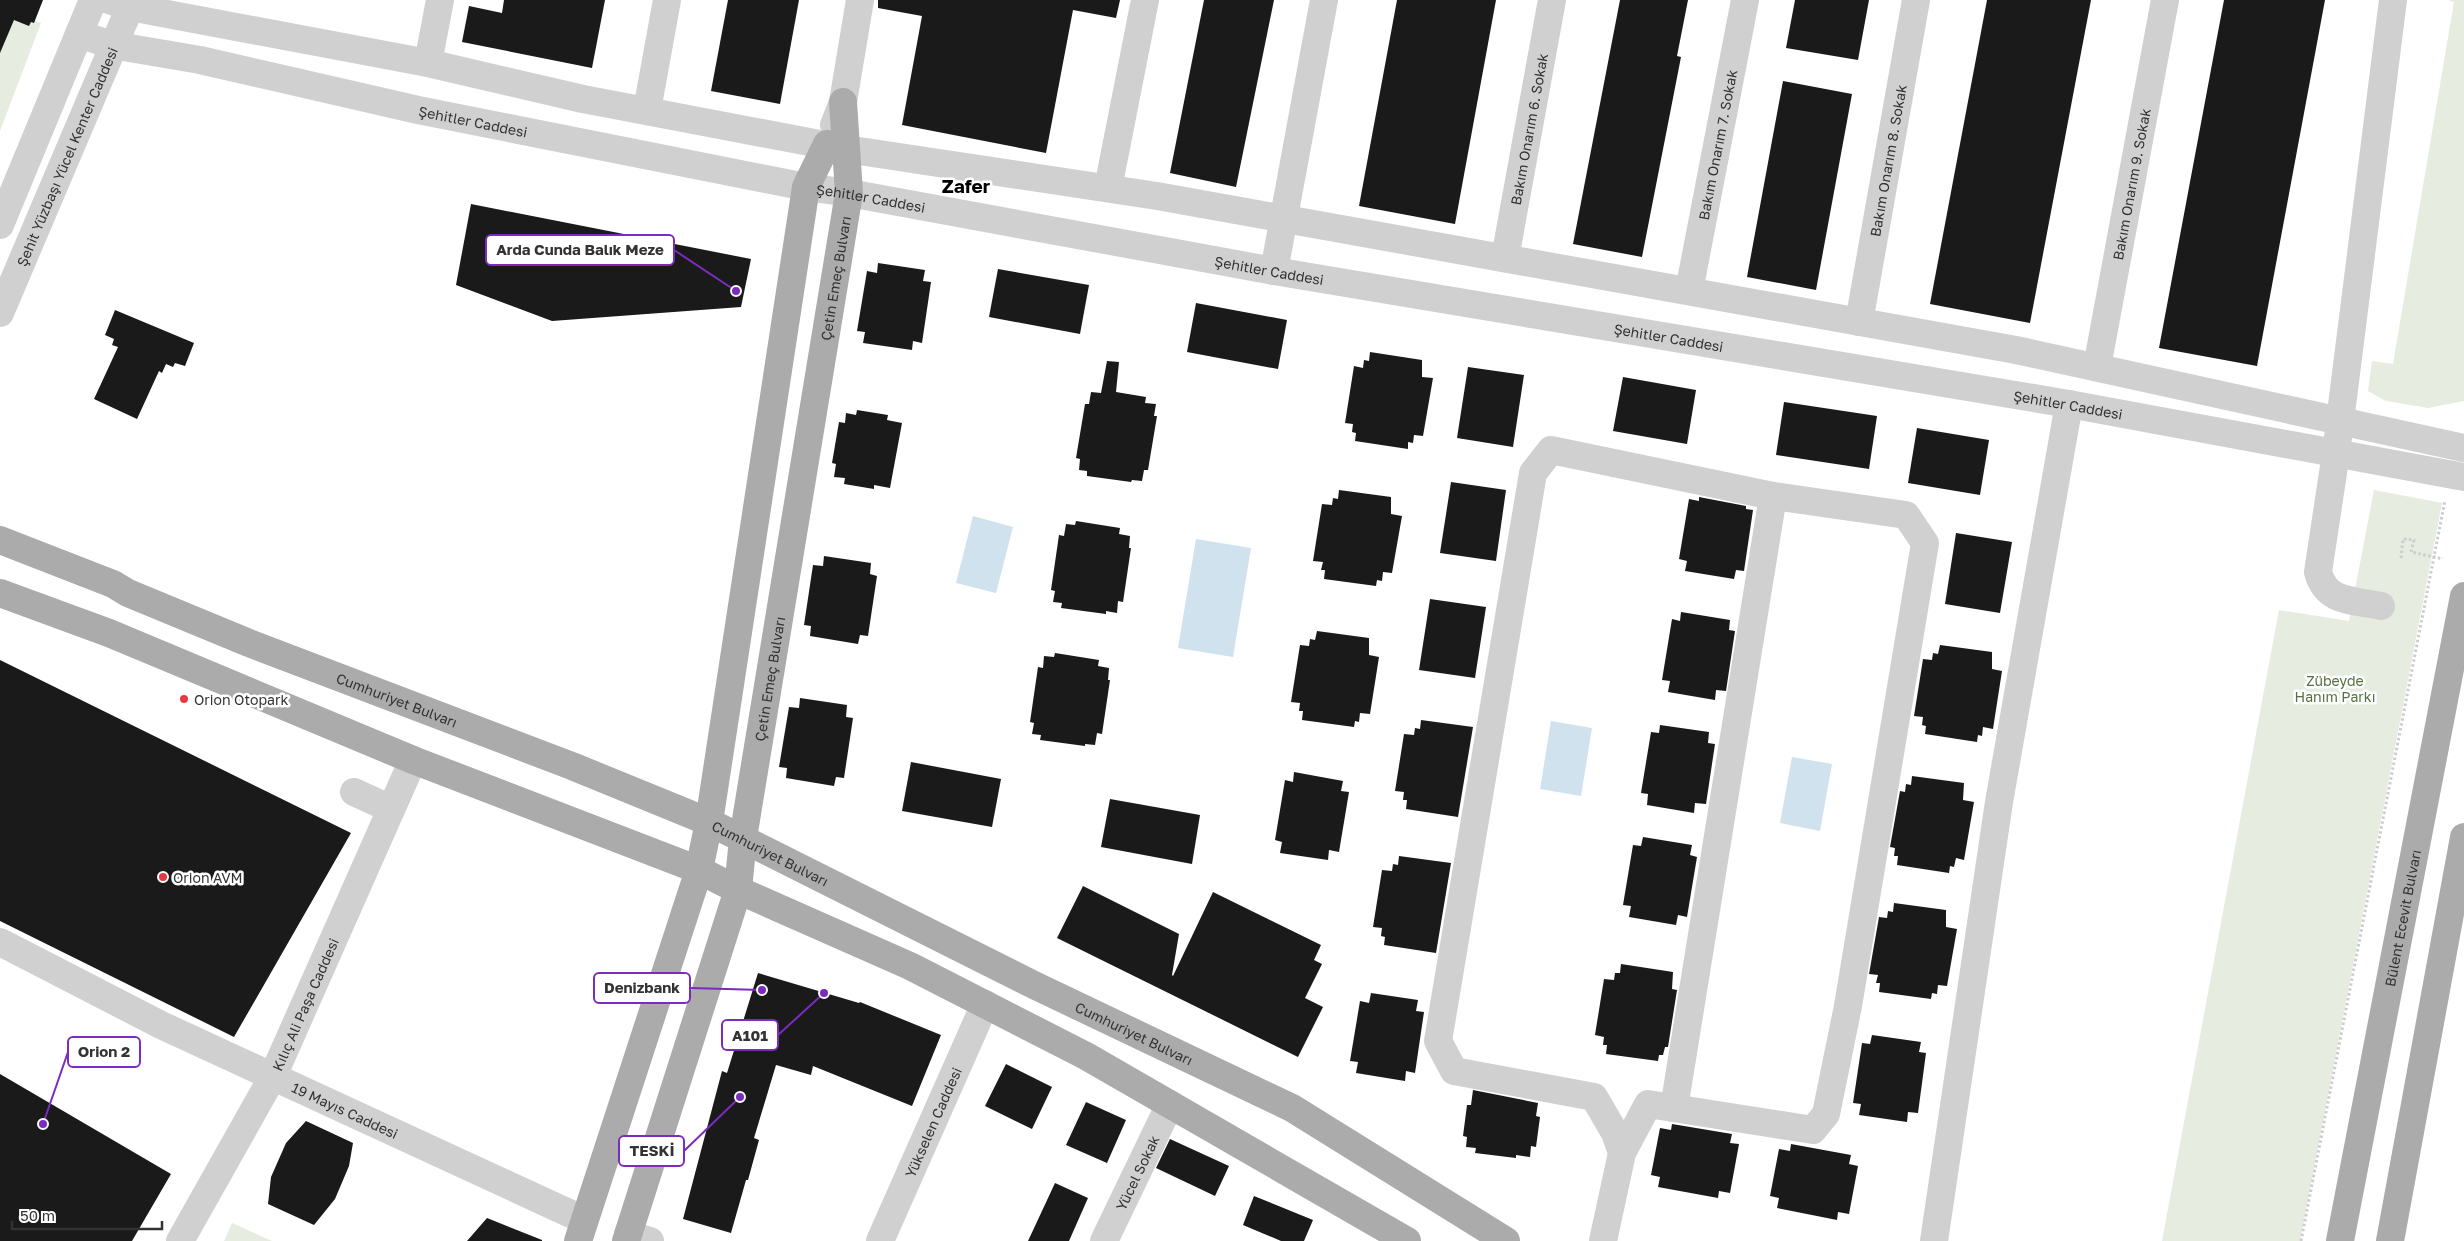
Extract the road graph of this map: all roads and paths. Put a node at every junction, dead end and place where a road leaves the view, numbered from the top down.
1 (93, 0) edge
2 (440, 0) edge
3 (667, 0) edge
4 (860, 0) edge
5 (1145, 0) edge
6 (1324, 0) edge
7 (1552, 0) edge
8 (1745, 0) edge
9 (1916, 0) edge
10 (2165, 0) edge
11 (2392, 0) edge
12 (124, 2) edge
13 (80, 34) junction
14 (112, 45) junction
15 (428, 63) junction
16 (646, 110) junction
17 (836, 146) junction
18 (806, 187) junction
19 (1108, 188) junction
20 (849, 193) junction
21 (1283, 219) junction
22 (0, 225) edge
23 (1505, 258) junction
24 (1274, 271) junction
25 (1689, 291) junction
26 (0, 313) edge
27 (1859, 322) junction
28 (2097, 366) junction
29 (2068, 404) junction
30 (2340, 419) junction
31 (2464, 448) edge
32 (2336, 453) junction
33 (2464, 477) edge
34 (1773, 496) junction
35 (2445, 500) dead end
36 (0, 540) edge
37 (2434, 557) junction
38 (2400, 558) dead end
39 (2443, 559) dead end
40 (0, 593) edge
41 (2464, 596) edge
42 (2381, 606) dead end
43 (413, 760) junction
44 (354, 792) dead end
45 (391, 809) junction
46 (709, 822) junction
47 (743, 838) junction
48 (2464, 838) edge
49 (698, 870) junction
50 (738, 890) junction
51 (0, 942) edge
52 (985, 1004) junction
53 (273, 1076) junction
54 (1170, 1104) junction
55 (1674, 1108) junction
56 (1622, 1153) junction
57 (581, 1231) edge
58 (635, 1239) edge
59 (1398, 1239) edge
60 (180, 1241) edge
61 (880, 1241) edge
62 (1104, 1241) edge
63 (1506, 1241) edge
64 (1603, 1241) edge
65 (1934, 1241) edge
66 (2301, 1241) edge
67 (2340, 1241) edge
68 (2390, 1241) edge

1 - 13 street
2 - 15 street
3 - 16 street
4 - 17 street
5 - 19 street
6 - 21 street
7 - 23 street, Bakım Onarım 6. Sokak
8 - 25 street, Bakım Onarım 7. Sokak
9 - 27 street, Bakım Onarım 8. Sokak
10 - 28 street, Bakım Onarım 9. Sokak
11 - 30 street
12 - 14 street, Şehit Yüzbaşı Yücel Kenter Caddesi
12 - 15 street
13 - 14 street, Şehitler Caddesi
13 - 22 street
14 - 18 street, Şehitler Caddesi
14 - 26 street, Şehit Yüzbaşı Yücel Kenter Caddesi
15 - 16 street
16 - 17 street
17 - 18 main road
17 - 19 street
17 - 20 main road, Çetin Emeç Bulvarı
18 - 20 street, Şehitler Caddesi
18 - 46 main road
19 - 21 street
20 - 24 street, Şehitler Caddesi
20 - 47 main road, Çetin Emeç Bulvarı
21 - 23 street
21 - 24 street
23 - 25 street
24 - 29 street, Şehitler Caddesi
25 - 27 street
27 - 28 street
28 - 30 street
29 - 32 street, Şehitler Caddesi
29 - 65 street
30 - 31 street
30 - 32 street
32 - 33 street, Şehitler Caddesi
32 - 42 street
34 - 55 street
34 - 55 street
34 - 56 street
35 - 37 path
36 - 46 main road, Cumhuriyet Bulvarı
37 - 38 path, bridge
37 - 39 path, bridge
37 - 66 path
40 - 43 main road
41 - 67 main road, Bülent Ecevit Bulvarı
43 - 45 street, Kılıç Ali Paşa Caddesi
43 - 49 main road
44 - 45 street
45 - 53 street, Kılıç Ali Paşa Caddesi
46 - 47 main road, Cumhuriyet Bulvarı
46 - 49 main road
47 - 50 main road, Çetin Emeç Bulvarı
47 - 63 main road, Cumhuriyet Bulvarı
48 - 68 main road
49 - 50 main road
49 - 57 main road
50 - 52 main road
50 - 58 main road, Çetin Emeç Bulvarı
51 - 53 street, 19 Mayıs Caddesi
52 - 54 main road
52 - 61 street, Yükselen Caddesi
53 - 57 street, 19 Mayıs Caddesi
53 - 60 street, Kılıç Ali Paşa Caddesi
54 - 59 main road
54 - 62 street, Yücel Sokak
55 - 56 street
56 - 64 street

